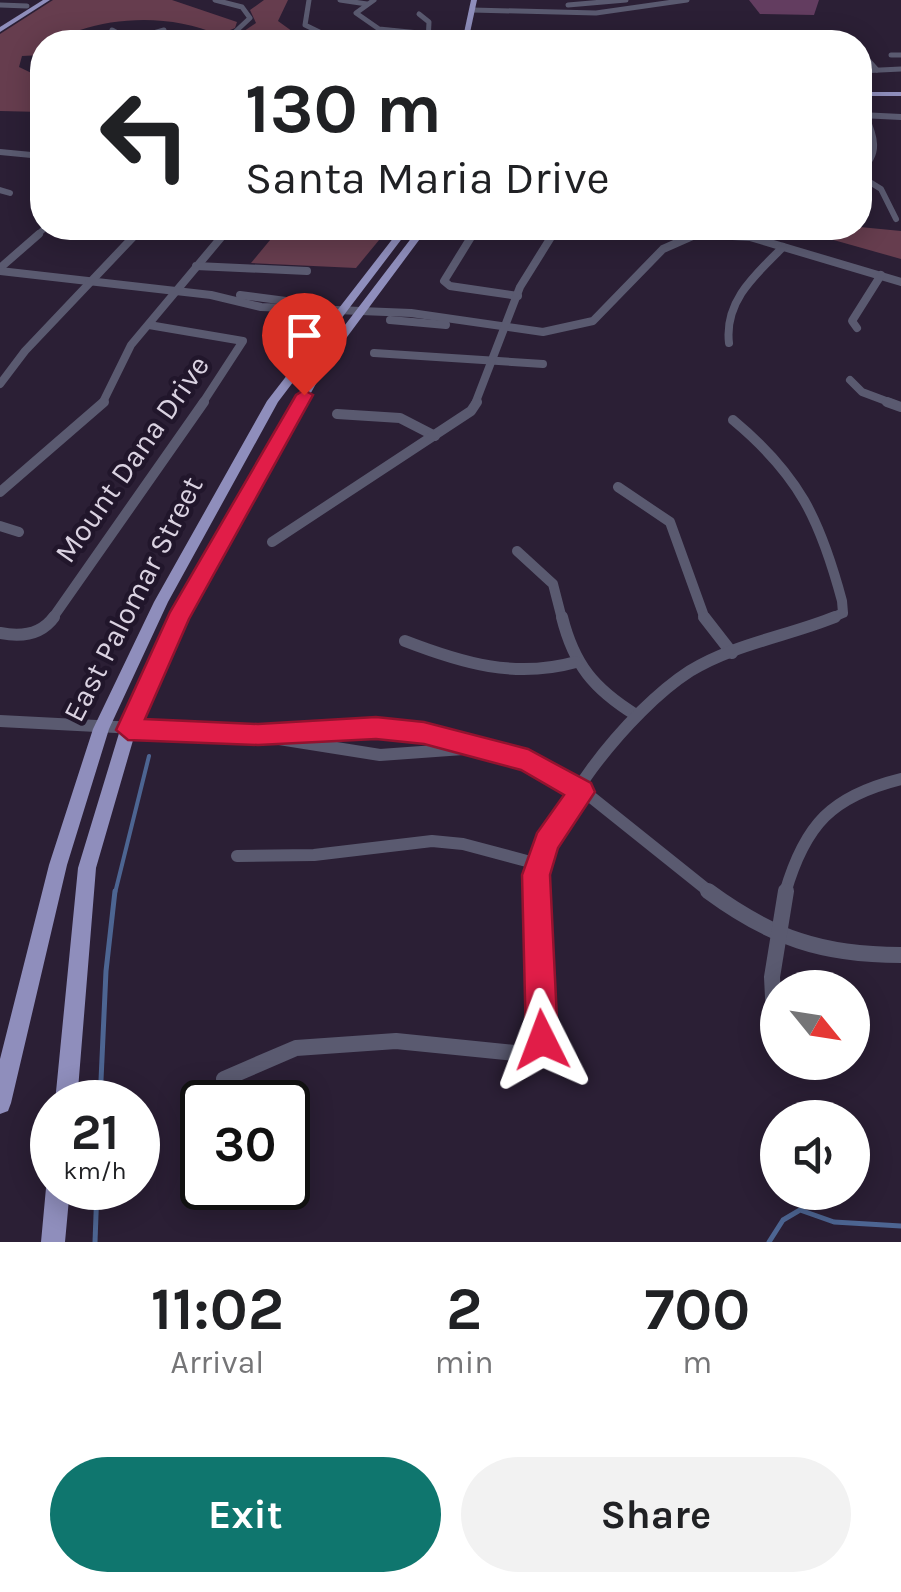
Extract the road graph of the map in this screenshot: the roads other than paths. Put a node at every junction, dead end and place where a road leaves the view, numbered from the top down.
1 (47, 0) edge
2 (219, 0) edge
3 (310, 0) edge
4 (340, 0) edge
5 (474, 0) edge
6 (484, 0) edge
7 (626, 0) edge
8 (687, 0) edge
9 (371, 2) edge
10 (586, 2) edge
11 (37, 3) edge
12 (598, 4) junction
13 (568, 5) dead end
14 (0, 6) edge
15 (27, 6) junction
16 (472, 10) junction
17 (482, 10) junction
18 (610, 11) junction
19 (419, 14) dead end
20 (480, 26) dead end
21 (0, 27) edge
22 (238, 30) edge
23 (317, 30) edge
24 (402, 30) edge
25 (429, 30) edge
26 (468, 30) edge
27 (891, 55) dead end
28 (901, 56) edge
29 (872, 62) edge
30 (901, 69) edge
31 (872, 70) edge
32 (881, 70) junction
33 (894, 77) dead end
34 (872, 92) edge
35 (901, 92) edge
36 (872, 115) edge
37 (901, 117) edge
38 (0, 152) edge
39 (30, 155) edge
40 (872, 182) edge
41 (0, 190) edge
42 (10, 193) dead end
43 (896, 219) dead end
44 (32, 240) edge
45 (129, 240) edge
46 (219, 240) edge
47 (396, 240) edge
48 (412, 240) edge
49 (469, 240) edge
50 (548, 240) edge
51 (679, 240) edge
52 (753, 240) edge
53 (783, 247) junction
54 (196, 266) junction
55 (0, 270) edge
56 (306, 271) dead end
57 (881, 276) junction
58 (90, 282) junction
59 (901, 282) edge
60 (176, 291) junction
61 (518, 296) junction
62 (345, 310) junction
63 (149, 325) junction
64 (503, 328) junction
65 (857, 328) dead end
66 (729, 343) dead end
67 (374, 353) dead end
68 (492, 358) junction
69 (543, 364) dead end
70 (850, 380) dead end
71 (0, 384) edge
72 (901, 406) edge
73 (337, 414) dead end
74 (733, 420) dead end
75 (435, 436) junction
76 (618, 487) dead end
77 (0, 492) edge
78 (0, 526) edge
79 (19, 532) dead end
80 (272, 542) dead end
81 (517, 551) dead end
82 (0, 633) edge
83 (404, 640) dead end
84 (732, 653) junction
85 (576, 662) junction
86 (636, 715) junction
87 (2, 720) edge
88 (101, 728) junction
89 (128, 730) junction
90 (258, 734) junction
91 (477, 748) junction
92 (901, 779) edge
93 (582, 792) junction
94 (237, 856) dead end
95 (538, 864) junction
96 (775, 936) junction
97 (901, 955) edge
98 (771, 970) edge
99 (224, 1079) dead end
100 (68, 1080) edge
101 (0, 1103) edge
102 (56, 1210) edge
103 (53, 1242) edge

1 - 11 main road
2 - 22 street
3 - 23 street
4 - 9 street
5 - 16 main road
6 - 17 main road
7 - 12 street
8 - 18 street
9 - 24 street
10 - 12 street
10 - 13 street
11 - 15 main road
11 - 21 main road
12 - 18 street
14 - 15 street
15 - 21 main road
16 - 17 street
16 - 26 main road
17 - 18 street
17 - 20 main road
19 - 25 street
27 - 28 street
29 - 32 street
30 - 32 street
31 - 32 street
32 - 33 street
34 - 35 main road
36 - 37 street
38 - 39 street
40 - 43 street
41 - 42 street
44 - 55 street
45 - 58 street
46 - 54 street
47 - 62 main road, East Palomar Street
48 - 62 main road, East Palomar Street
49 - 61 street
50 - 61 street
51 - 64 street
52 - 53 street
53 - 57 street
53 - 66 street
54 - 56 street
54 - 60 street
55 - 58 street
57 - 59 street
57 - 65 street
58 - 60 street
58 - 71 street
60 - 62 street
60 - 63 street
61 - 64 street
62 - 64 street
62 - 88 main road, East Palomar Street
62 - 89 main road, East Palomar Street
63 - 77 street
63 - 82 street, Mount Dana Drive
64 - 68 street
67 - 68 street
68 - 69 street
68 - 75 street
70 - 72 street
73 - 75 street
74 - 84 street
75 - 80 street
76 - 84 street
78 - 79 street
81 - 85 street
83 - 85 street
84 - 86 street
85 - 86 street
86 - 93 street
87 - 88 street
88 - 89 street
88 - 101 main road, East Palomar Street
89 - 90 street
89 - 100 main road, East Palomar Street
90 - 91 street
90 - 91 street
91 - 93 street
92 - 96 street
93 - 95 street
93 - 96 street
94 - 95 street
95 - 99 street
96 - 97 street
96 - 98 street
102 - 103 main road

